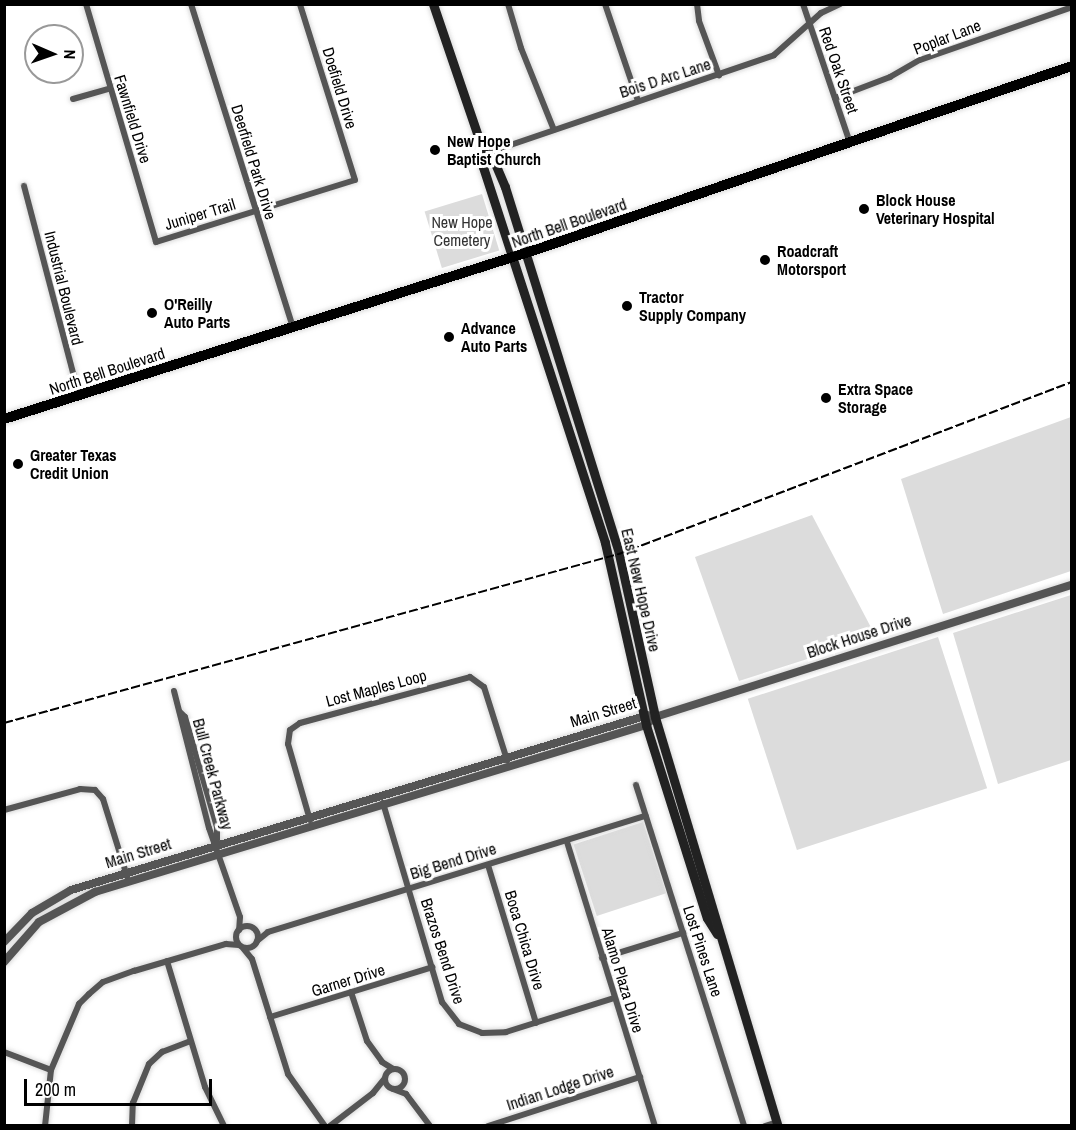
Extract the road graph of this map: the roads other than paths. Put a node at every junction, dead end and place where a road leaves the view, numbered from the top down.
1 (86, 4) edge
2 (190, 4) edge
3 (300, 4) edge
4 (433, 4) edge
5 (508, 4) edge
6 (605, 4) edge
7 (697, 4) edge
8 (803, 4) edge
9 (840, 4) edge
10 (1071, 7) edge
11 (809, 24) junction
12 (1071, 66) edge
13 (719, 75) junction
14 (109, 89) junction
15 (835, 98) junction
16 (74, 99) dead end
17 (638, 101) junction
18 (554, 130) junction
19 (850, 143) junction
20 (484, 154) junction
21 (355, 180) joint
22 (24, 186) dead end
23 (256, 211) junction
24 (156, 242) joint
25 (527, 253) junction
26 (514, 257) junction
27 (293, 328) junction
28 (79, 396) junction
29 (4, 419) edge
30 (1071, 585) edge
31 (174, 691) dead end
32 (644, 714) junction
33 (655, 717) junction
34 (646, 725) junction
35 (506, 758) junction
36 (509, 768) junction
37 (636, 785) dead end
38 (381, 796) junction
39 (384, 806) junction
40 (4, 810) edge
41 (309, 816) junction
42 (646, 816) junction
43 (312, 826) junction
44 (567, 842) junction
45 (217, 844) junction
46 (220, 854) junction
47 (488, 865) junction
48 (126, 872) junction
49 (129, 882) junction
50 (409, 889) junction
51 (240, 917) junction
52 (252, 928) junction
53 (237, 932) junction
54 (268, 932) junction
55 (682, 933) junction
56 (718, 936) junction
57 (256, 942) junction
58 (4, 943) edge
59 (226, 944) junction
60 (241, 946) junction
61 (13, 950) junction
62 (602, 958) junction
63 (252, 959) junction
64 (167, 961) junction
65 (4, 962) edge
66 (433, 967) junction
67 (351, 992) junction
68 (614, 998) junction
69 (270, 1017) junction
70 (536, 1023) junction
71 (190, 1041) junction
72 (4, 1052) edge
73 (382, 1062) junction
74 (393, 1069) junction
75 (51, 1070) junction
76 (385, 1077) junction
77 (640, 1077) junction
78 (405, 1080) junction
79 (391, 1088) junction
80 (373, 1094) junction
81 (406, 1094) junction
82 (777, 1124) edge
83 (45, 1125) edge
84 (132, 1125) edge
85 (224, 1125) edge
86 (326, 1125) edge
87 (330, 1125) edge
88 (430, 1125) edge
89 (489, 1125) edge
90 (655, 1125) edge
91 (744, 1125) edge
92 (765, 1125) edge

1 - 14 street, Fawnfield Drive
2 - 23 street, Deerfield Park Drive
3 - 21 street, Doefield Drive
4 - 20 main road
5 - 18 street
6 - 17 street
7 - 13 street
8 - 11 street, Red Oak Street
9 - 11 street, Bois D Arc Lane
10 - 15 street, Poplar Lane
11 - 13 street, Bois D Arc Lane
11 - 15 street, Red Oak Street
12 - 19 main road, North Bell Boulevard
13 - 17 street, Bois D Arc Lane
14 - 16 street
14 - 24 street, Fawnfield Drive
15 - 19 street, Red Oak Street
17 - 18 street, Bois D Arc Lane
18 - 20 street, Bois D Arc Lane
19 - 25 main road, North Bell Boulevard
20 - 25 main road, East New Hope Drive
20 - 26 main road, East New Hope Drive
21 - 23 street, Juniper Trail
22 - 28 street, Industrial Boulevard
23 - 24 street, Juniper Trail
23 - 27 street, Deerfield Park Drive
25 - 26 main road, North Bell Boulevard
25 - 33 main road, East New Hope Drive
26 - 27 main road, North Bell Boulevard
26 - 32 main road, East New Hope Drive
27 - 28 main road, North Bell Boulevard
28 - 29 main road, North Bell Boulevard
30 - 33 street, Block House Drive
31 - 45 street, Bull Creek Parkway
32 - 33 street, Main Street
32 - 34 main road, East New Hope Drive
32 - 35 street, Main Street
33 - 34 street, Main Street
33 - 56 main road, East New Hope Drive
34 - 36 street, Main Street
34 - 56 main road, East New Hope Drive
35 - 36 street, Lost Maples Loop
35 - 38 street, Main Street
35 - 41 street, Lost Maples Loop
36 - 39 street, Main Street
37 - 42 street, Lost Pines Lane
38 - 39 street, Brazos Bend Drive
38 - 41 street, Main Street
39 - 43 street, Main Street
39 - 50 street, Brazos Bend Drive
40 - 48 street
41 - 43 street, Lost Maples Loop
41 - 45 street, Main Street
42 - 44 street, Big Bend Drive
42 - 55 street, Lost Pines Lane
43 - 46 street, Main Street
44 - 47 street, Big Bend Drive
44 - 62 street, Alamo Plaza Drive
45 - 46 street, Bull Creek Parkway
45 - 48 street, Main Street
46 - 49 street, Main Street
46 - 51 street, Bull Creek Parkway
47 - 50 street, Big Bend Drive
47 - 70 street, Boca Chica Drive
48 - 49 street
48 - 58 street, Main Street
49 - 61 street, Main Street
50 - 54 street, Big Bend Drive
50 - 66 street, Brazos Bend Drive
51 - 52 street, Bull Creek Parkway
51 - 53 street, Bull Creek Parkway
52 - 53 street
52 - 54 street, Big Bend Drive
52 - 57 street
53 - 59 street
53 - 60 street, Bull Creek Parkway
54 - 57 street, Big Bend Drive
55 - 62 street
55 - 91 street, Lost Pines Lane
56 - 82 main road, East New Hope Drive
57 - 60 street
57 - 63 street
58 - 61 street
59 - 60 street
59 - 64 street
60 - 63 street
61 - 65 street, Main Street
62 - 68 street, Alamo Plaza Drive
63 - 69 street
64 - 71 street
64 - 75 street
66 - 67 street, Garner Drive
66 - 70 street, Brazos Bend Drive
67 - 69 street, Garner Drive
67 - 73 street
68 - 70 street, Brazos Bend Drive
68 - 77 street, Alamo Plaza Drive
69 - 86 street
71 - 84 street
71 - 85 street
72 - 75 street
73 - 74 street
73 - 76 street
74 - 76 street
74 - 78 street
75 - 83 street
76 - 79 street
76 - 80 street
77 - 89 street, Indian Lodge Drive
77 - 90 street, Alamo Plaza Drive
78 - 79 street
78 - 81 street
79 - 80 street
79 - 81 street
80 - 87 street
81 - 88 street
82 - 92 street

